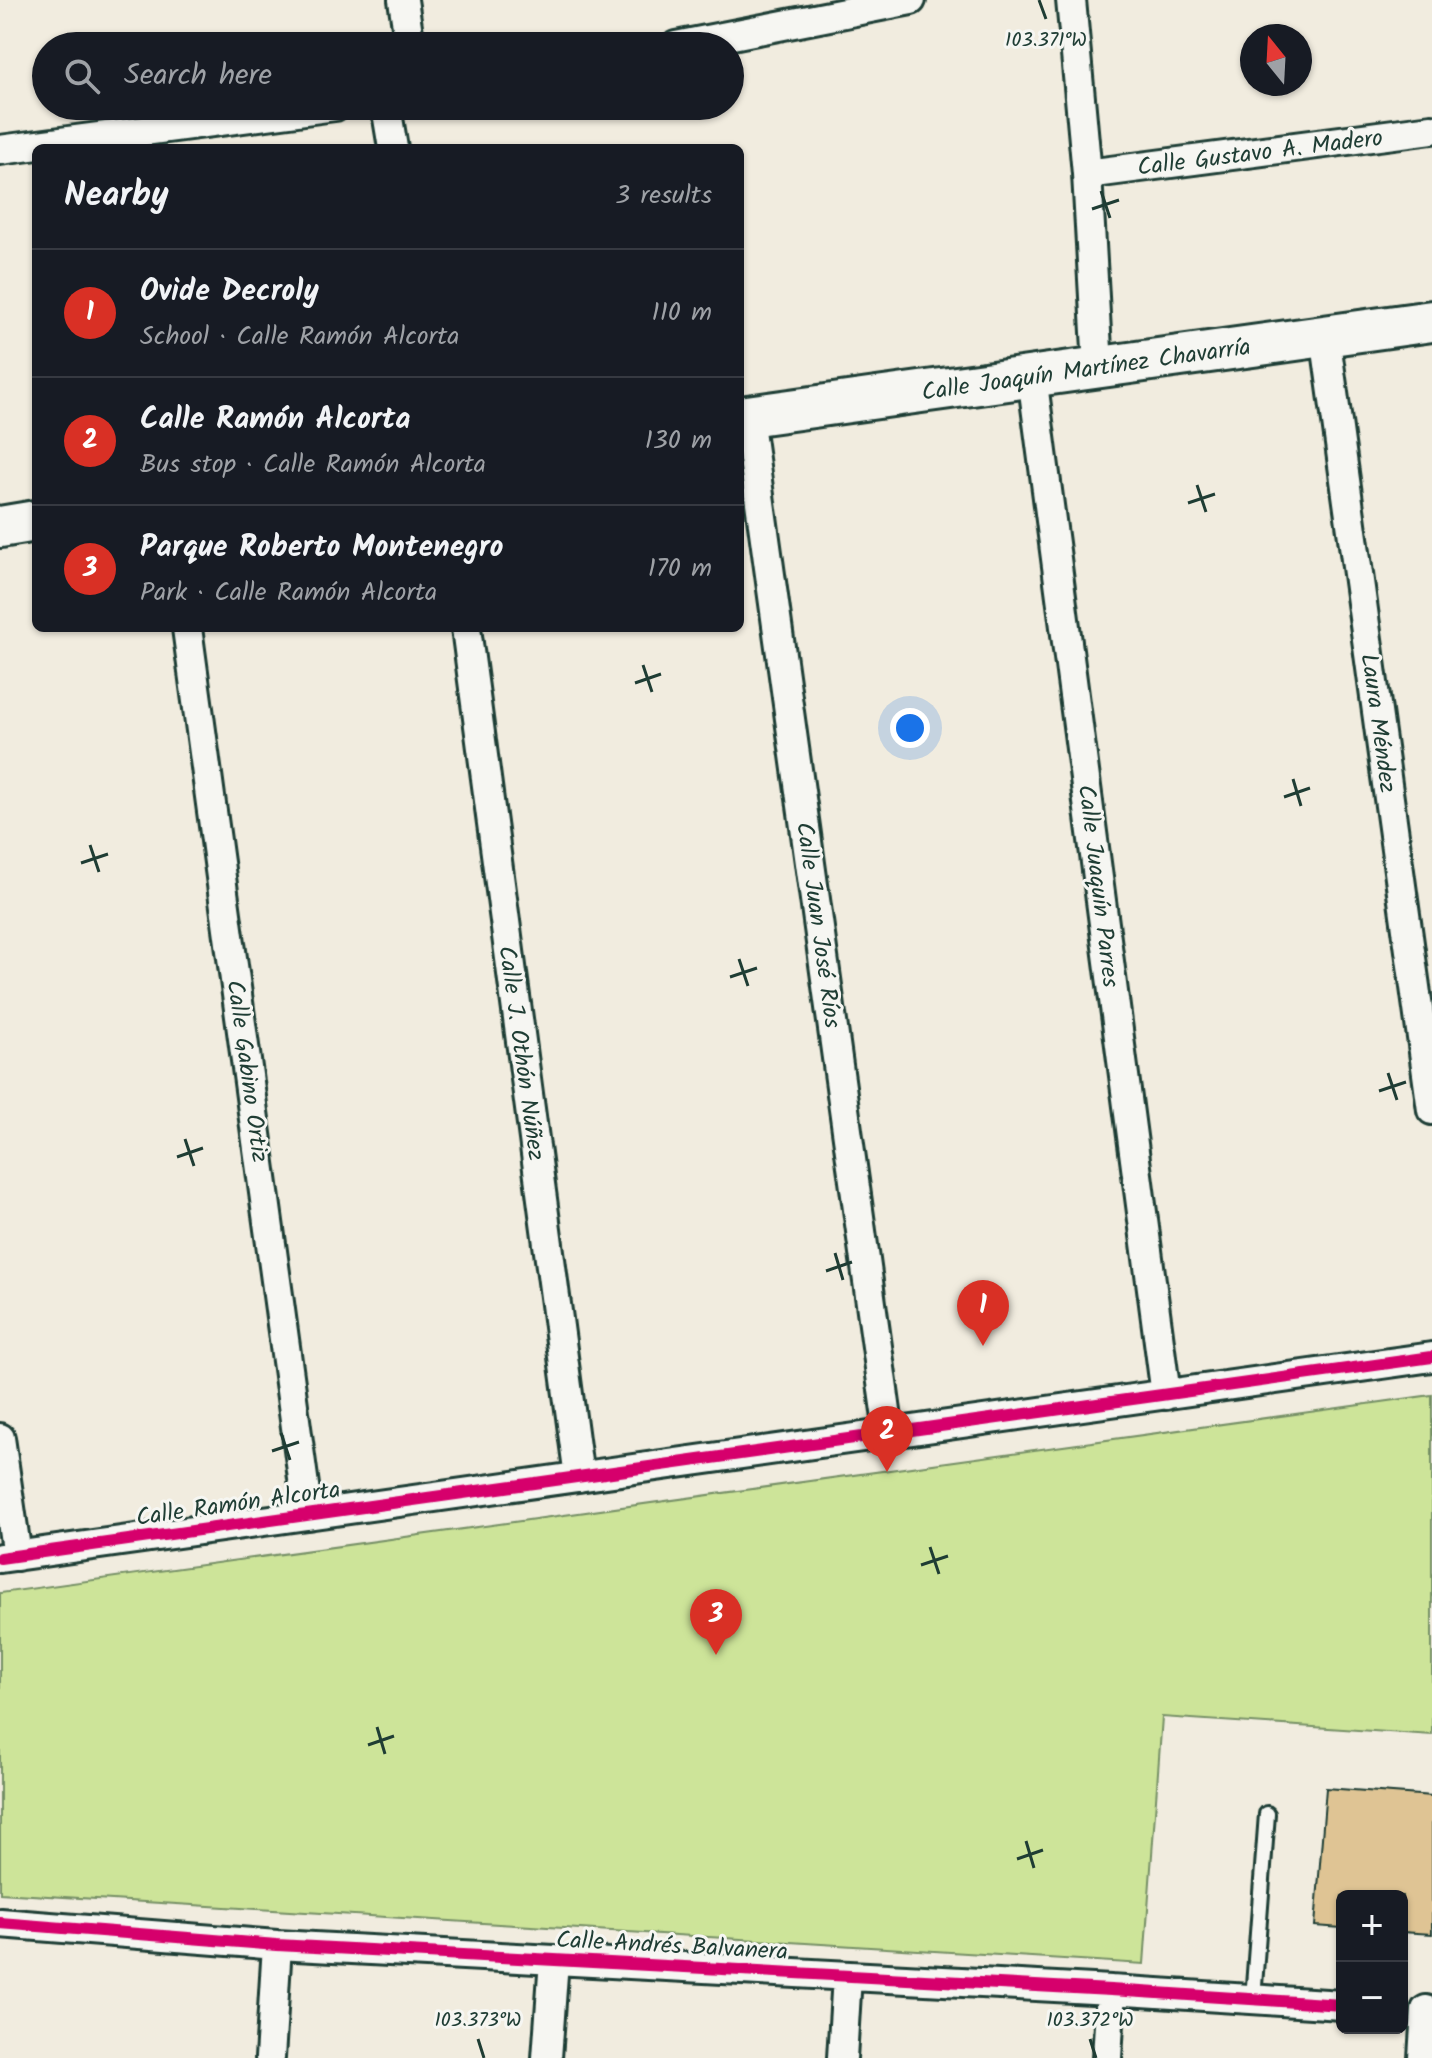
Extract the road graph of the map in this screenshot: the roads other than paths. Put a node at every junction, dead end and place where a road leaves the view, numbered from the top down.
1 (403, 0) edge
2 (911, 0) edge
3 (1071, 0) edge
4 (408, 32) edge
5 (744, 33) edge
6 (228, 120) edge
7 (388, 120) edge
8 (1432, 129) edge
9 (46, 144) edge
10 (392, 144) edge
11 (32, 146) edge
12 (0, 150) edge
13 (1087, 174) junction
14 (1432, 321) edge
15 (1325, 335) junction
16 (1098, 367) junction
17 (1032, 376) junction
18 (744, 416) edge
19 (32, 522) edge
20 (0, 527) edge
21 (188, 632) edge
22 (467, 632) edge
23 (1432, 1110) edge
24 (1432, 1357) edge
25 (1166, 1395) junction
26 (889, 1433) junction
27 (0, 1438) edge
28 (579, 1477) junction
29 (308, 1515) junction
30 (8, 1557) edge
31 (1267, 1814) dead end
32 (0, 1923) edge
33 (277, 1945) junction
34 (554, 1960) junction
35 (847, 1976) junction
36 (1111, 1990) junction
37 (1253, 1999) junction
38 (1336, 2005) edge
39 (1420, 2010) edge
40 (270, 2058) edge
41 (547, 2058) edge
42 (842, 2058) edge
43 (1107, 2058) edge
44 (1423, 2058) edge

1 - 4 street
2 - 5 street
3 - 13 street
6 - 9 street
7 - 10 street
8 - 13 street, Calle Gustavo A. Madero
11 - 12 street
13 - 16 street
14 - 15 street, Calle Joaquín Martínez Chavarría
15 - 16 street, Calle Joaquín Martínez Chavarría
15 - 23 street, Laura Méndez
16 - 17 street, Calle Joaquín Martínez Chavarría
17 - 18 street, Calle Joaquín Martínez Chavarría
17 - 25 street, Calle Juaquín Parres
18 - 26 street, Calle Juan José Ríos
19 - 20 street
21 - 29 street, Calle Gabino Ortiz
22 - 28 street, Calle J. Othón Núñez
24 - 25 street, Calle Ramón Alcorta
25 - 26 street, Calle Ramón Alcorta
26 - 28 street, Calle Ramón Alcorta
27 - 30 street
28 - 29 street, Calle Ramón Alcorta
29 - 30 street, Calle Ramón Alcorta
31 - 37 lane
32 - 33 street, Calle Andrés Balvanera
33 - 34 street, Calle Andrés Balvanera
33 - 40 street
34 - 35 street, Calle Andrés Balvanera
34 - 41 street
35 - 36 street, Calle Andrés Balvanera
35 - 42 street
36 - 37 street, Calle Andrés Balvanera
36 - 43 street
37 - 38 street, Calle Andrés Balvanera
39 - 44 street

